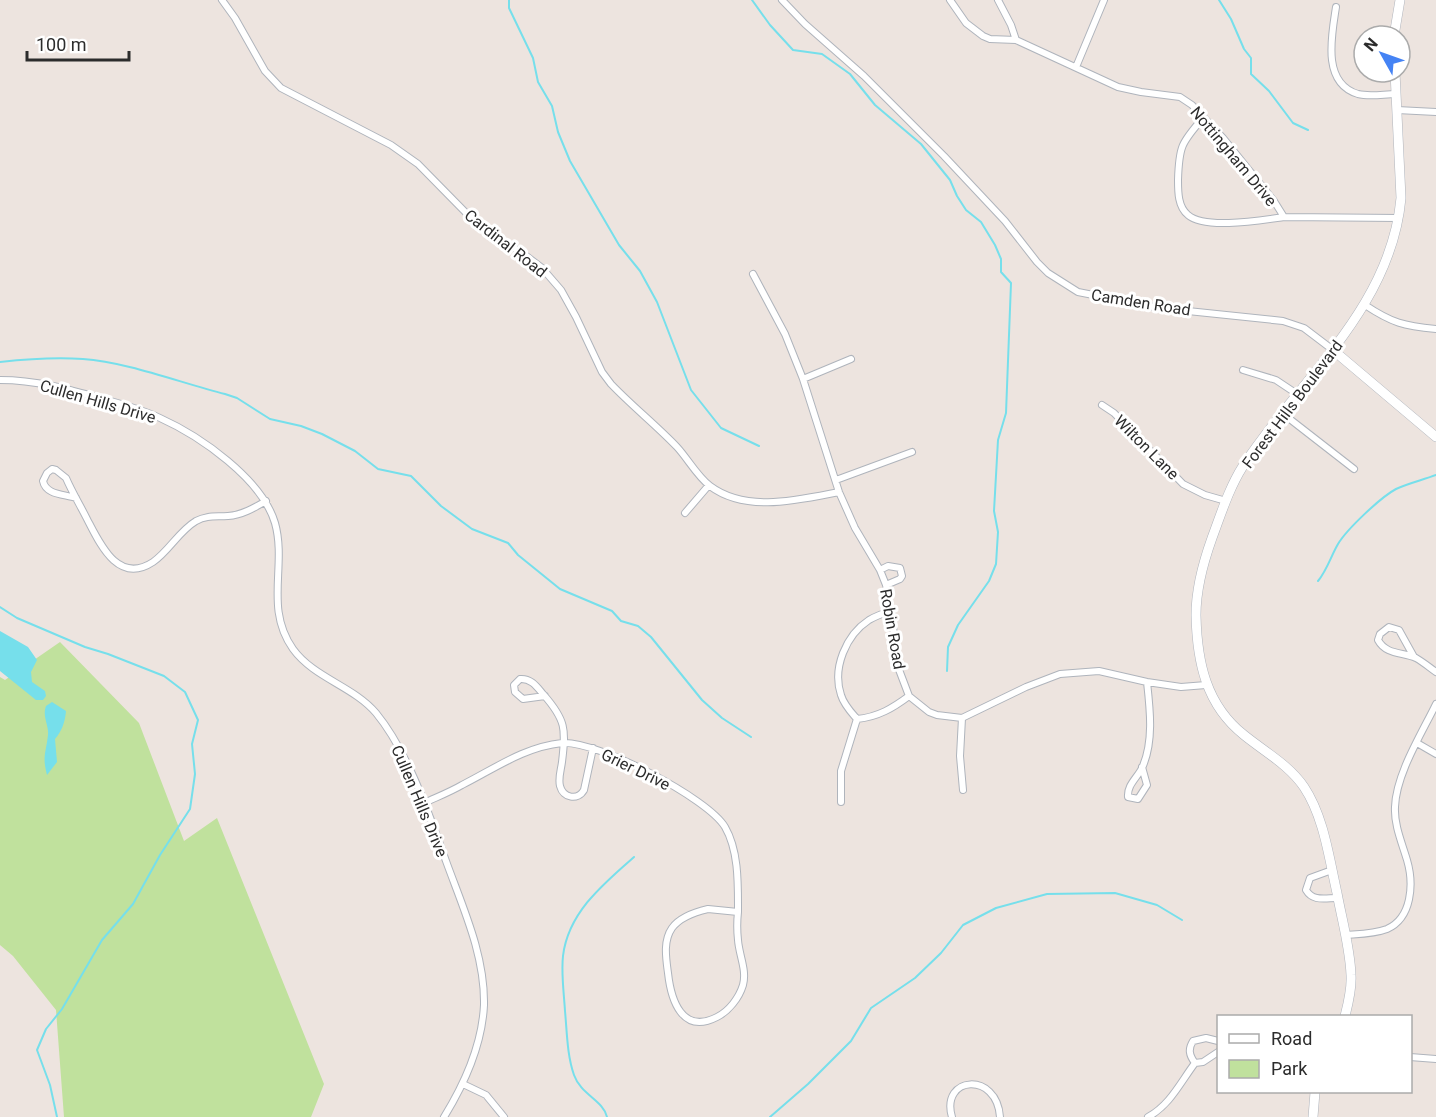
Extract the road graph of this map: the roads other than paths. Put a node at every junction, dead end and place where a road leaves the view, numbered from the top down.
1 (222, 0) edge
2 (782, 0) edge
3 (950, 0) edge
4 (998, 0) edge
5 (1104, 0) edge
6 (1400, 0) edge
7 (1336, 7) dead end
8 (1396, 24) edge
9 (1016, 40) junction
10 (1076, 68) junction
11 (1396, 84) edge
12 (1396, 94) junction
13 (1397, 110) junction
14 (1436, 112) edge
15 (1203, 118) junction
16 (1284, 217) junction
17 (1400, 218) junction
18 (753, 274) dead end
19 (1365, 305) junction
20 (1436, 329) edge
21 (1333, 350) junction
22 (851, 359) dead end
23 (1243, 370) dead end
24 (803, 379) junction
25 (0, 380) edge
26 (1297, 394) junction
27 (1102, 405) dead end
28 (1282, 412) junction
29 (1436, 437) edge
30 (912, 452) dead end
31 (1354, 470) dead end
32 (836, 480) junction
33 (709, 485) junction
34 (839, 492) junction
35 (76, 498) junction
36 (266, 501) junction
37 (1226, 501) junction
38 (686, 513) dead end
39 (880, 570) junction
40 (886, 585) junction
41 (891, 611) junction
42 (1414, 657) junction
43 (1436, 672) edge
44 (1147, 682) junction
45 (1206, 685) junction
46 (545, 696) junction
47 (909, 696) junction
48 (1436, 704) edge
49 (962, 718) junction
50 (857, 719) junction
51 (564, 743) junction
52 (1417, 743) junction
53 (593, 748) junction
54 (1436, 753) edge
55 (1142, 767) junction
56 (963, 790) dead end
57 (424, 802) junction
58 (841, 802) dead end
59 (1332, 870) junction
60 (1338, 898) junction
61 (738, 912) junction
62 (1346, 935) junction
63 (1345, 1015) edge
64 (1217, 1041) edge
65 (1217, 1053) edge
66 (1412, 1057) edge
67 (1436, 1059) edge
68 (1195, 1063) junction
69 (463, 1084) junction
70 (1315, 1093) edge
71 (444, 1117) edge
72 (504, 1117) edge
73 (952, 1117) edge
74 (1000, 1117) edge
75 (1148, 1117) edge
76 (1313, 1117) edge

1 - 33 street, Cardinal Road
2 - 21 street, Camden Road
3 - 9 street, Nottingham Drive
4 - 9 street
5 - 10 street
6 - 8 main road
7 - 12 street
9 - 10 street, Nottingham Drive
10 - 15 street, Nottingham Drive
11 - 12 main road, Forest Hills Boulevard
12 - 13 main road, Forest Hills Boulevard
13 - 14 street
13 - 17 main road, Forest Hills Boulevard
15 - 16 street, Nottingham Drive
15 - 16 street
16 - 17 street, Nottingham Drive
17 - 19 main road, Forest Hills Boulevard
18 - 24 street, Robin Road
19 - 20 street
19 - 21 main road, Forest Hills Boulevard
21 - 26 main road, Forest Hills Boulevard
21 - 29 main road, Camden Road
22 - 24 street
23 - 26 street
24 - 32 street, Robin Road
25 - 36 street, Cullen Hills Drive
26 - 28 main road, Forest Hills Boulevard
27 - 37 street, Wilton Lane
28 - 31 street
28 - 37 main road, Forest Hills Boulevard
30 - 32 street
32 - 34 street, Robin Road
33 - 34 street, Cardinal Road
33 - 38 street
34 - 39 street, Robin Road
35 - 35 street
35 - 36 street
36 - 57 street, Cullen Hills Drive
37 - 45 main road, Forest Hills Boulevard
39 - 40 street, Robin Road
39 - 40 street
40 - 41 street, Robin Road
41 - 47 street, Robin Road
41 - 50 street
42 - 42 street
42 - 43 street
44 - 45 street
44 - 49 street
44 - 55 street
45 - 59 main road, Forest Hills Boulevard
46 - 46 street
46 - 51 street
47 - 49 street
47 - 50 street
48 - 52 street
49 - 56 street
50 - 58 street
51 - 53 street, Grier Drive
51 - 53 street
51 - 57 street, Grier Drive
52 - 54 street
52 - 62 street
53 - 61 street, Grier Drive
55 - 55 street
57 - 69 street, Cullen Hills Drive
59 - 60 main road, Forest Hills Boulevard
59 - 60 street
60 - 62 main road, Forest Hills Boulevard
61 - 61 street, Grier Drive
62 - 63 main road, Forest Hills Boulevard
64 - 68 street
65 - 68 street
66 - 67 street
68 - 75 street
69 - 71 street, Cullen Hills Drive
69 - 72 street
70 - 76 main road
73 - 74 street

